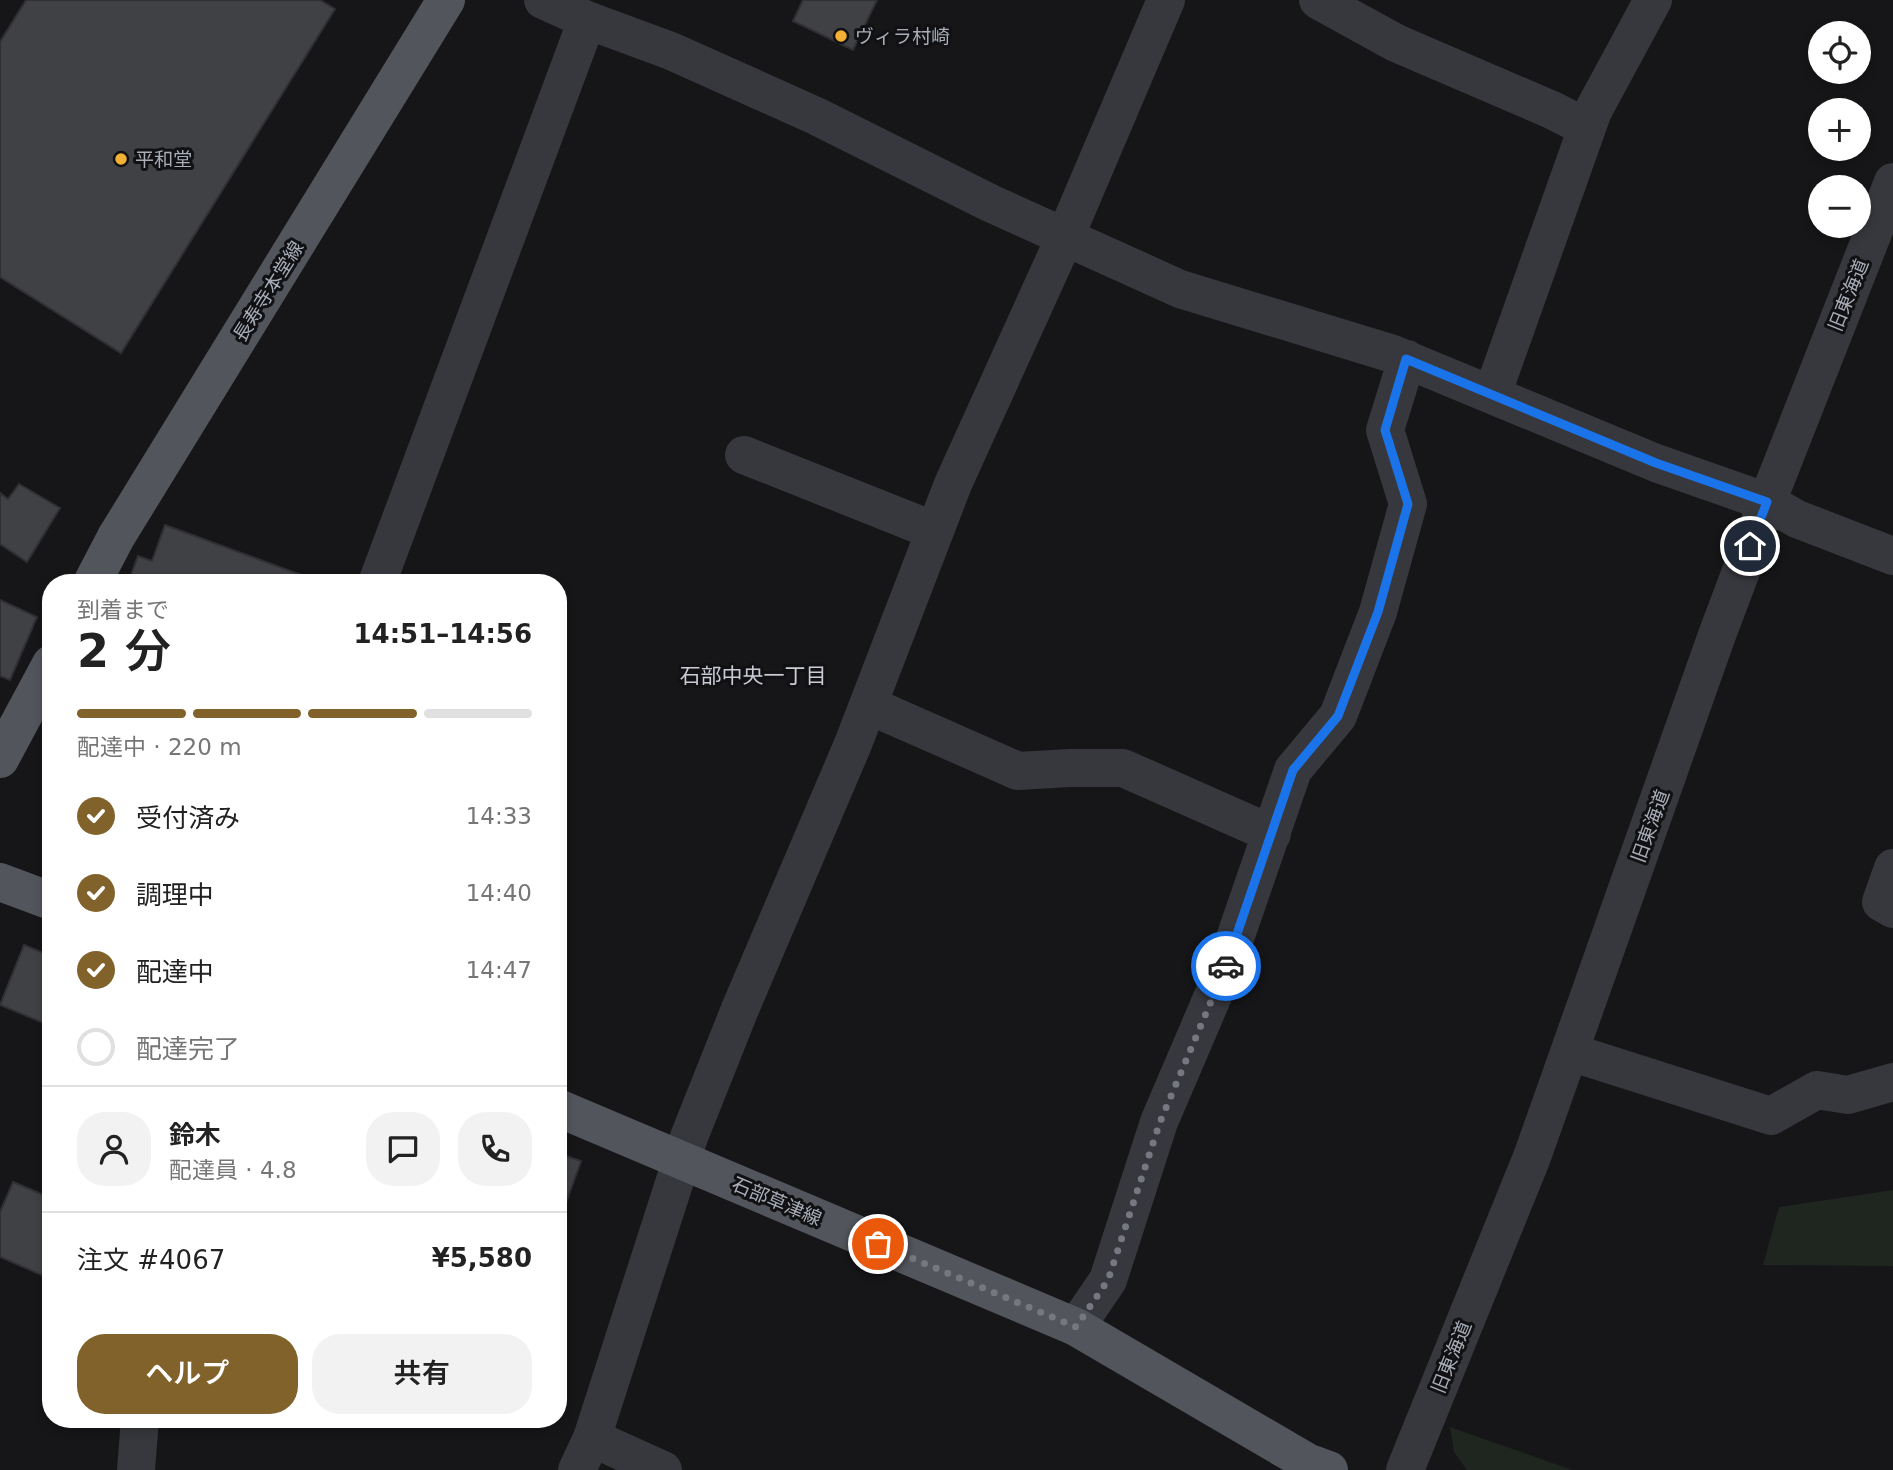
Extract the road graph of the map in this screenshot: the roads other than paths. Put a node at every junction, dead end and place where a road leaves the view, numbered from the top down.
1 (446, 0) edge
2 (543, 0) edge
3 (1166, 0) edge
4 (1318, 0) edge
5 (1653, 0) edge
6 (587, 20) junction
7 (1587, 128) junction
8 (1893, 181) edge
9 (1883, 236) edge
10 (1065, 237) junction
11 (1406, 359) junction
12 (1492, 395) junction
13 (744, 455) dead end
14 (1767, 502) junction
15 (935, 531) junction
16 (1893, 556) edge
17 (97, 574) edge
18 (380, 574) edge
19 (42, 681) edge
20 (868, 705) junction
21 (0, 759) edge
22 (1272, 834) junction
23 (1893, 868) edge
24 (0, 882) edge
25 (42, 898) edge
26 (1893, 909) edge
27 (1570, 1052) junction
28 (1893, 1082) edge
29 (567, 1112) edge
30 (680, 1160) junction
31 (1076, 1327) junction
32 (139, 1428) edge
33 (584, 1454) edge
34 (136, 1470) edge
35 (663, 1470) edge
36 (1329, 1470) edge
37 (1405, 1470) edge

1 - 17 main road, 長寿寺本堂線
2 - 6 street
3 - 10 street
4 - 7 street
5 - 7 street
6 - 10 street
6 - 18 street
7 - 12 street
8 - 9 street, 旧東海道
9 - 14 street, 旧東海道
10 - 11 street
10 - 15 street
11 - 12 street
11 - 22 street
12 - 14 street
13 - 15 street
14 - 16 street
14 - 27 street, 旧東海道
15 - 20 street
19 - 21 main road
20 - 22 street
20 - 30 street
22 - 31 street
23 - 26 street
24 - 25 main road
27 - 28 street
27 - 37 street, 旧東海道
29 - 30 main road, 石部草津線
30 - 31 main road, 石部草津線
30 - 33 street
31 - 36 main road, 石部草津線
32 - 34 street
33 - 35 street

